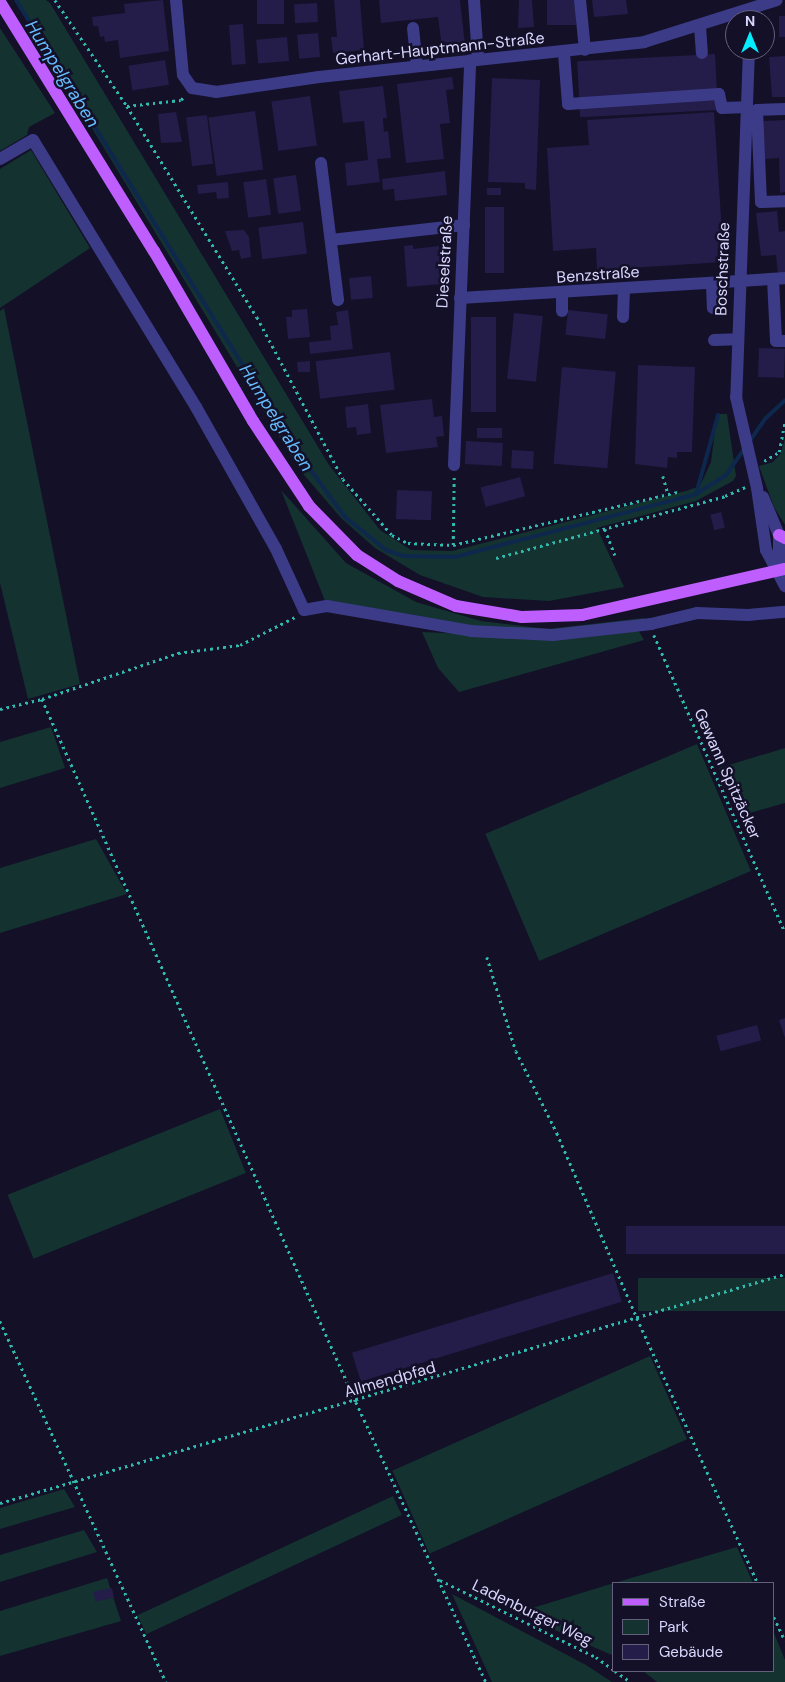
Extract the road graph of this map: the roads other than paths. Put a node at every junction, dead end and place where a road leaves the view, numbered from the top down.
1 (176, 0) edge
2 (474, 0) edge
3 (580, 0) edge
4 (777, 0) edge
5 (0, 2) edge
6 (751, 9) edge
7 (700, 26) junction
8 (413, 28) dead end
9 (585, 50) junction
10 (564, 53) junction
11 (702, 53) dead end
12 (474, 59) junction
13 (749, 60) edge
14 (417, 66) junction
15 (747, 107) junction
16 (785, 109) edge
17 (0, 159) edge
18 (320, 163) dead end
19 (785, 201) edge
20 (464, 225) junction
21 (331, 240) junction
22 (779, 279) edge
23 (739, 281) junction
24 (712, 283) junction
25 (624, 289) junction
26 (562, 293) junction
27 (460, 298) junction
28 (338, 300) dead end
29 (713, 308) dead end
30 (562, 311) dead end
31 (623, 317) dead end
32 (737, 339) junction
33 (714, 340) dead end
34 (785, 341) edge
35 (454, 465) road end
36 (757, 485) junction
37 (782, 536) edge
38 (782, 570) edge
39 (785, 586) edge
40 (785, 612) edge

1 - 14 street, Gerhart-Hauptmann-Straße
2 - 12 street, Dieselstraße
3 - 9 street
4 - 6 street, Gerhart-Hauptmann-Straße
5 - 38 main road
6 - 7 street, Gerhart-Hauptmann-Straße
7 - 9 street, Gerhart-Hauptmann-Straße
7 - 11 street
8 - 14 street
9 - 10 street, Gerhart-Hauptmann-Straße
10 - 12 street, Gerhart-Hauptmann-Straße
10 - 15 street
12 - 14 street, Gerhart-Hauptmann-Straße
12 - 20 street, Dieselstraße
13 - 15 street, Boschstraße
15 - 23 street, Boschstraße
16 - 19 street
17 - 40 street
18 - 21 street
20 - 21 street
20 - 27 street, Dieselstraße
21 - 28 street
22 - 23 street, Benzstraße
22 - 34 street
23 - 24 street, Benzstraße
23 - 32 street, Boschstraße
24 - 25 street, Benzstraße
24 - 29 street
25 - 26 street, Benzstraße
25 - 31 street
26 - 27 street, Benzstraße
26 - 30 street
27 - 35 street, Dieselstraße
32 - 33 street
32 - 36 street, Boschstraße
36 - 37 street, Boschstraße
36 - 38 street, Boschstraße
37 - 38 street, Boschstraße
38 - 39 street

